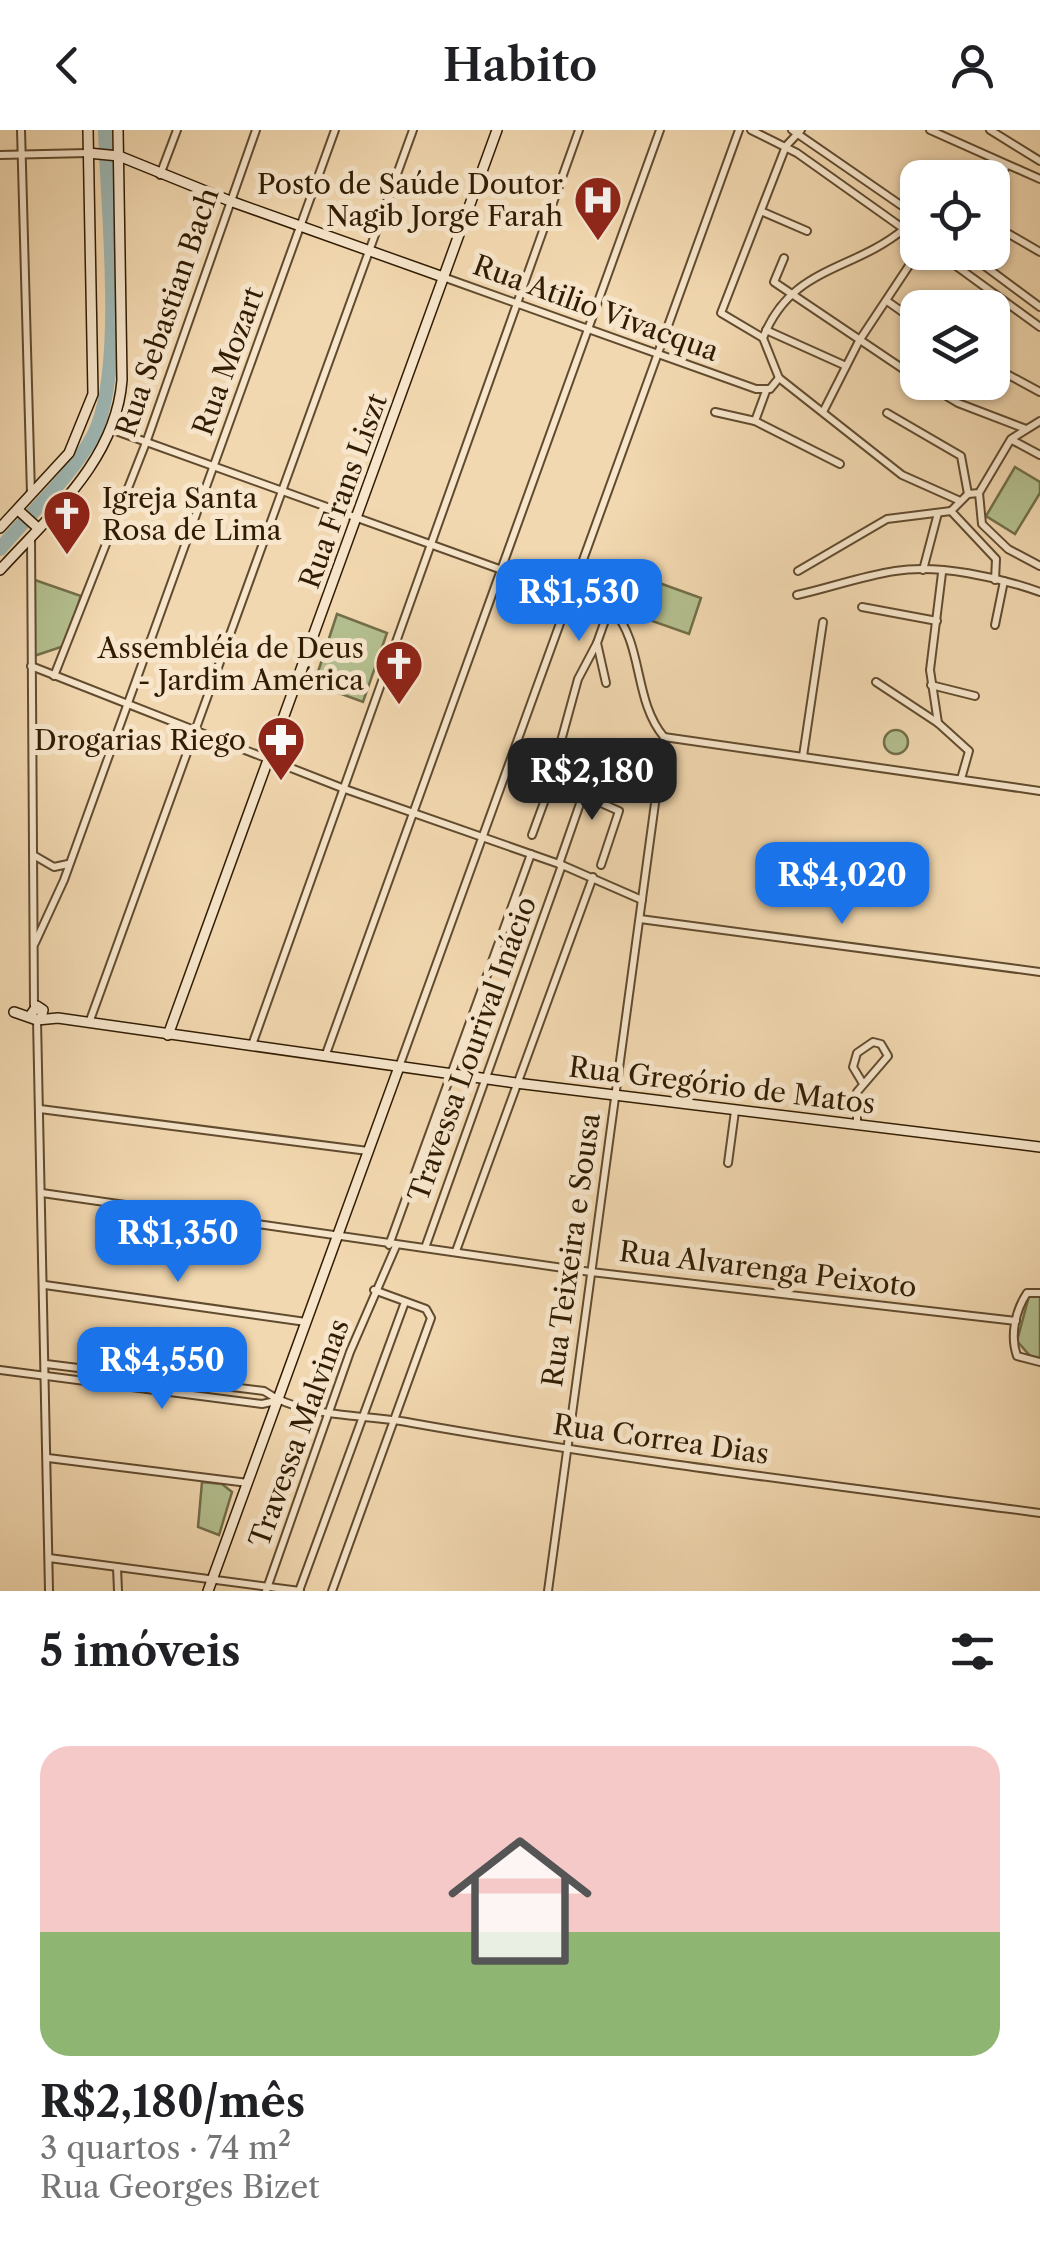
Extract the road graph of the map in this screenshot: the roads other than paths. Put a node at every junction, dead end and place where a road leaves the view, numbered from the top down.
1 (20, 130) edge
2 (88, 130) edge
3 (118, 130) edge
4 (177, 130) edge
5 (256, 130) edge
6 (335, 130) edge
7 (413, 130) edge
8 (497, 130) edge
9 (579, 130) edge
10 (660, 130) edge
11 (739, 130) edge
12 (752, 130) edge
13 (930, 130) edge
14 (990, 130) edge
15 (797, 131) edge
16 (786, 146) junction
17 (91, 153) junction
18 (0, 155) edge
19 (21, 155) junction
20 (116, 156) junction
21 (996, 160) edge
22 (1039, 160) edge
23 (1010, 166) edge
24 (1029, 174) junction
25 (160, 175) junction
26 (1040, 179) edge
27 (230, 201) junction
28 (900, 204) edge
29 (763, 212) junction
30 (300, 226) junction
31 (900, 226) edge
32 (807, 232) dead end
33 (900, 232) edge
34 (1010, 234) edge
35 (370, 250) junction
36 (1040, 252) edge
37 (784, 258) dead end
38 (906, 270) edge
39 (963, 270) edge
40 (991, 270) edge
41 (443, 277) junction
42 (788, 295) junction
43 (887, 300) junction
44 (517, 304) junction
45 (1040, 306) edge
46 (900, 310) edge
47 (1040, 327) edge
48 (586, 329) junction
49 (764, 334) junction
50 (859, 341) junction
51 (658, 356) junction
52 (846, 366) junction
53 (900, 368) edge
54 (1010, 376) edge
55 (779, 378) junction
56 (766, 391) junction
57 (1040, 392) edge
58 (954, 400) edge
59 (716, 412) dead end
60 (823, 412) junction
61 (887, 413) dead end
62 (756, 421) junction
63 (1040, 421) edge
64 (1026, 429) junction
65 (113, 430) junction
66 (1011, 439) junction
67 (147, 440) junction
68 (1040, 455) edge
69 (840, 464) dead end
70 (215, 465) junction
71 (284, 491) junction
72 (979, 493) junction
73 (968, 494) junction
74 (31, 495) junction
75 (958, 500) junction
76 (951, 511) junction
77 (20, 512) junction
78 (938, 513) junction
79 (357, 517) junction
80 (0, 528) edge
81 (34, 529) junction
82 (430, 544) junction
83 (1008, 548) junction
84 (998, 564) junction
85 (1040, 566) edge
86 (502, 568) junction
87 (0, 570) edge
88 (923, 570) junction
89 (798, 571) dead end
90 (942, 573) junction
91 (1000, 581) junction
92 (1040, 592) edge
93 (572, 594) junction
94 (797, 595) dead end
95 (862, 608) dead end
96 (609, 609) junction
97 (937, 621) junction
98 (822, 622) dead end
99 (995, 625) dead end
100 (597, 643) junction
101 (30, 666) junction
102 (54, 676) junction
103 (876, 682) dead end
104 (606, 684) dead end
105 (931, 685) junction
106 (975, 696) dead end
107 (126, 706) junction
108 (938, 723) junction
109 (198, 732) junction
110 (664, 737) junction
111 (561, 741) dead end
112 (803, 756) junction
113 (269, 758) junction
114 (961, 779) junction
115 (342, 788) junction
116 (1040, 791) edge
117 (583, 795) junction
118 (412, 813) junction
119 (532, 835) dead end
120 (484, 838) junction
121 (531, 854) junction
122 (34, 856) junction
123 (70, 864) junction
124 (560, 864) junction
125 (601, 865) dead end
126 (593, 877) junction
127 (642, 900) junction
128 (639, 919) junction
129 (35, 943) junction
130 (1040, 972) edge
131 (36, 1010) junction
132 (0, 1012) edge
133 (89, 1024) junction
134 (168, 1035) junction
135 (252, 1045) junction
136 (326, 1054) junction
137 (399, 1067) junction
138 (452, 1074) junction
139 (482, 1079) junction
140 (862, 1082) junction
141 (516, 1084) junction
142 (614, 1095) junction
143 (40, 1109) junction
144 (736, 1111) junction
145 (858, 1123) junction
146 (1040, 1147) edge
147 (370, 1151) junction
148 (728, 1163) dead end
149 (42, 1193) junction
150 (338, 1237) junction
151 (393, 1245) junction
152 (426, 1248) junction
153 (456, 1251) junction
154 (590, 1272) junction
155 (44, 1284) junction
156 (374, 1290) junction
157 (1040, 1293) edge
158 (405, 1302) junction
159 (1016, 1320) junction
160 (306, 1322) junction
161 (1040, 1362) edge
162 (46, 1364) junction
163 (0, 1370) edge
164 (46, 1375) junction
165 (167, 1380) junction
166 (165, 1394) junction
167 (278, 1400) junction
168 (330, 1412) junction
169 (363, 1416) junction
170 (395, 1420) junction
171 (566, 1450) junction
172 (48, 1458) junction
173 (248, 1483) junction
174 (1040, 1512) edge
175 (49, 1558) junction
176 (117, 1567) junction
177 (212, 1579) junction
178 (267, 1588) edge
179 (50, 1591) edge
180 (118, 1591) edge
181 (208, 1591) edge
182 (300, 1591) edge
183 (332, 1591) edge
184 (548, 1591) edge

1 - 19 street
2 - 17 street
3 - 20 street
4 - 25 street
5 - 27 street, Rua Sebastian Bach
6 - 30 street, Rua Mozart
7 - 35 street
8 - 41 street, Rua Frans Liszt
9 - 44 street
10 - 48 street
11 - 51 street
12 - 16 street
13 - 21 street
14 - 22 street
15 - 16 street
15 - 28 street
16 - 29 street
16 - 31 street
17 - 19 street
17 - 20 street, Rua Atilio Vivacqua
17 - 74 street
18 - 19 street
19 - 74 street
20 - 25 street, Rua Atilio Vivacqua
20 - 65 street
22 - 24 street
23 - 24 street
24 - 26 street
25 - 27 street, Rua Atilio Vivacqua
27 - 30 street, Rua Atilio Vivacqua
27 - 67 street, Rua Sebastian Bach
29 - 32 street
29 - 49 street
30 - 35 street, Rua Atilio Vivacqua
30 - 70 street, Rua Mozart
33 - 42 street
34 - 36 street
35 - 41 street, Rua Atilio Vivacqua
35 - 71 street
37 - 42 street
38 - 43 street
39 - 47 street
40 - 45 street
41 - 44 street, Rua Atilio Vivacqua
41 - 79 street, Rua Frans Liszt
42 - 49 street
42 - 50 street
43 - 46 street
43 - 50 street
44 - 48 street, Rua Atilio Vivacqua
44 - 82 street
48 - 51 street, Rua Atilio Vivacqua
48 - 86 street
49 - 52 street
49 - 55 street
50 - 52 street
50 - 53 street
51 - 56 street, Rua Atilio Vivacqua
51 - 93 street
52 - 60 street
54 - 57 street
55 - 56 street
55 - 60 street
56 - 62 street
58 - 64 street
59 - 62 street
60 - 75 street
61 - 73 street
62 - 69 street
63 - 64 street
64 - 66 street
65 - 67 street
65 - 81 street
66 - 68 street
66 - 72 street
67 - 70 street
67 - 102 street, Rua Sebastian Bach
70 - 71 street
70 - 107 street, Rua Mozart
71 - 79 street
71 - 109 street
72 - 73 street
72 - 83 street
73 - 75 street
74 - 77 street
75 - 76 street
76 - 78 street
76 - 84 street
77 - 80 street
77 - 81 street
78 - 88 street
78 - 89 street
79 - 82 street
79 - 113 street, Rua Frans Liszt
81 - 87 street
81 - 101 street
82 - 86 street
82 - 115 street
83 - 84 street
83 - 85 street
84 - 91 street
86 - 93 street
86 - 118 street
88 - 90 street
88 - 94 street
90 - 91 street
90 - 97 street
91 - 92 street
91 - 99 street
93 - 96 street
93 - 120 street
95 - 97 street
96 - 100 street
96 - 110 street
97 - 105 street
98 - 112 street
100 - 104 street
100 - 111 street
101 - 102 street
101 - 122 street
102 - 107 street
103 - 108 street
105 - 106 street
105 - 108 street
107 - 109 street
107 - 123 street, Rua Mozart
108 - 114 street
109 - 113 street
109 - 133 street
110 - 112 street
110 - 127 street, Rua Teixeira e Sousa
112 - 114 street
113 - 115 street
113 - 134 street, Rua Frans Liszt
114 - 116 street
115 - 118 street
115 - 135 street
117 - 119 street
117 - 124 street, Travessa Lourival Inácio
117 - 125 street
118 - 120 street
118 - 136 street
120 - 121 street
120 - 137 street
121 - 124 street
121 - 138 street, Travessa Malvinas
122 - 123 street
122 - 129 street
123 - 129 street, Rua Mozart
124 - 126 street
124 - 139 street, Travessa Lourival Inácio
126 - 127 street
126 - 141 street
127 - 128 street, Rua Teixeira e Sousa
128 - 130 street
128 - 142 street, Rua Teixeira e Sousa
129 - 131 street
131 - 132 street, Rua Gregório de Matos
131 - 133 street, Rua Gregório de Matos
131 - 143 street
133 - 134 street, Rua Gregório de Matos
134 - 135 street, Rua Gregório de Matos
135 - 136 street, Rua Gregório de Matos
136 - 137 street, Rua Gregório de Matos
137 - 138 street, Rua Gregório de Matos
137 - 147 street
138 - 139 street, Rua Gregório de Matos
138 - 151 street, Travessa Malvinas
139 - 141 street, Rua Gregório de Matos
139 - 152 street, Travessa Lourival Inácio
140 - 140 street
140 - 145 street
141 - 142 street, Rua Gregório de Matos
141 - 153 street
142 - 144 street, Rua Gregório de Matos
142 - 154 street, Rua Teixeira e Sousa
143 - 147 street
143 - 149 street
144 - 145 street, Rua Gregório de Matos
144 - 148 street
145 - 146 street, Rua Gregório de Matos
147 - 150 street
149 - 150 street, Rua Alvarenga Peixoto
149 - 155 street
150 - 151 street, Rua Alvarenga Peixoto
150 - 160 street
151 - 152 street, Rua Alvarenga Peixoto
151 - 156 street, Travessa Malvinas
152 - 153 street, Rua Alvarenga Peixoto
153 - 154 street, Rua Alvarenga Peixoto
154 - 159 street, Rua Alvarenga Peixoto
154 - 171 street, Rua Teixeira e Sousa
155 - 160 street
155 - 162 street
156 - 158 street
156 - 168 street, Travessa Malvinas
157 - 159 street
158 - 169 street
158 - 170 street
159 - 161 street
160 - 167 street
162 - 164 street
162 - 165 street
163 - 164 street
164 - 166 street
164 - 172 street
165 - 166 street
165 - 167 street
166 - 167 street
167 - 168 street, Rua Correa Dias
167 - 173 street
168 - 169 street, Rua Correa Dias
168 - 178 street, Travessa Malvinas
169 - 170 street, Rua Correa Dias
169 - 182 street
170 - 171 street, Rua Correa Dias
170 - 183 street
171 - 174 street, Rua Correa Dias
171 - 184 street, Rua Teixeira e Sousa
172 - 173 street
172 - 175 street
173 - 177 street
175 - 176 street
175 - 179 street
176 - 177 street
176 - 180 street
177 - 178 street
177 - 181 street
178 - 182 street

